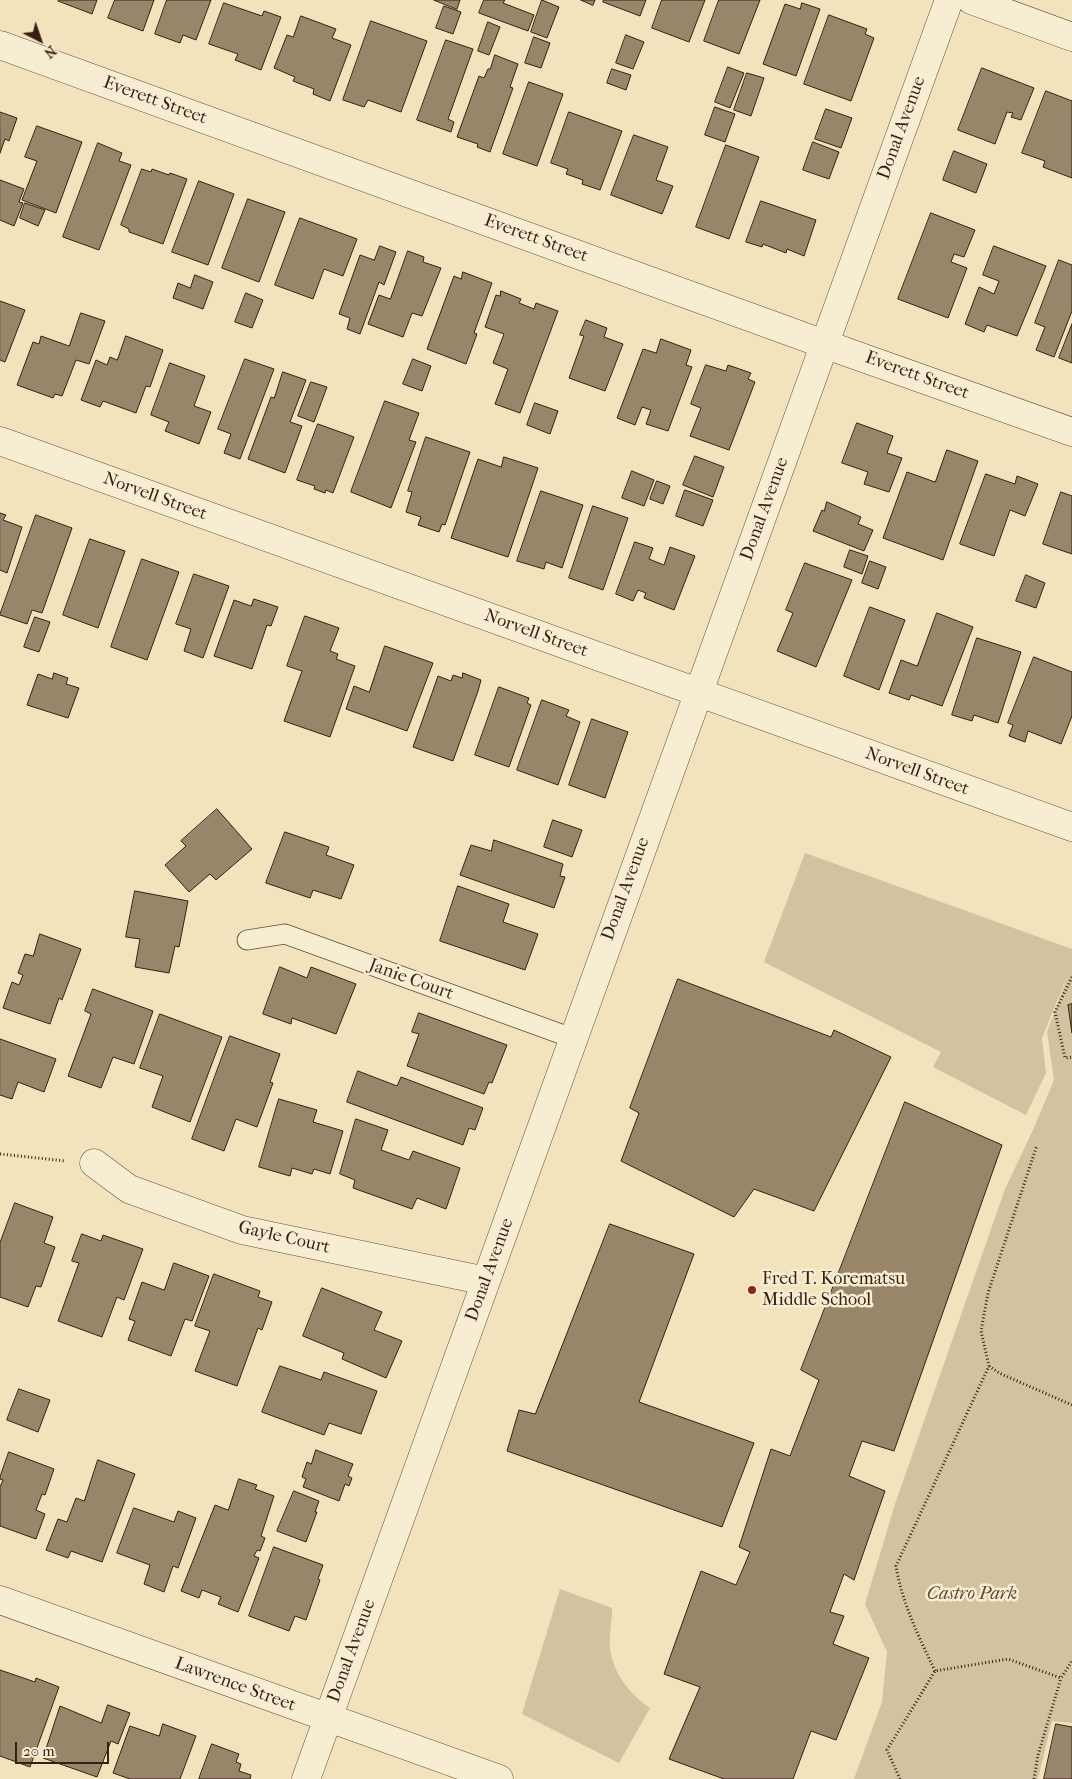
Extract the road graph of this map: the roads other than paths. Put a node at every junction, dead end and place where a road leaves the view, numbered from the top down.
1 (949, 0) edge
2 (971, 0) edge
3 (1072, 37) edge
4 (0, 45) edge
5 (824, 344) junction
6 (1072, 432) edge
7 (0, 441) edge
8 (698, 693) junction
9 (1072, 827) edge
10 (247, 940) dead end
11 (572, 1038) junction
12 (94, 1163) road end
13 (486, 1281) junction
14 (0, 1600) edge
15 (328, 1718) junction
16 (306, 1779) edge
17 (499, 1779) edge

1 - 5 street, Donal Avenue
2 - 3 street
4 - 5 street, Everett Street
5 - 6 street, Everett Street
5 - 8 street, Donal Avenue
7 - 8 street, Norvell Street
8 - 9 street, Norvell Street
8 - 11 street, Donal Avenue
10 - 11 lane, Janie Court
11 - 13 street, Donal Avenue
12 - 13 street, Gayle Court
13 - 15 street, Donal Avenue
14 - 15 street, Lawrence Street
15 - 16 street, Donal Avenue
15 - 17 street, Lawrence Street

